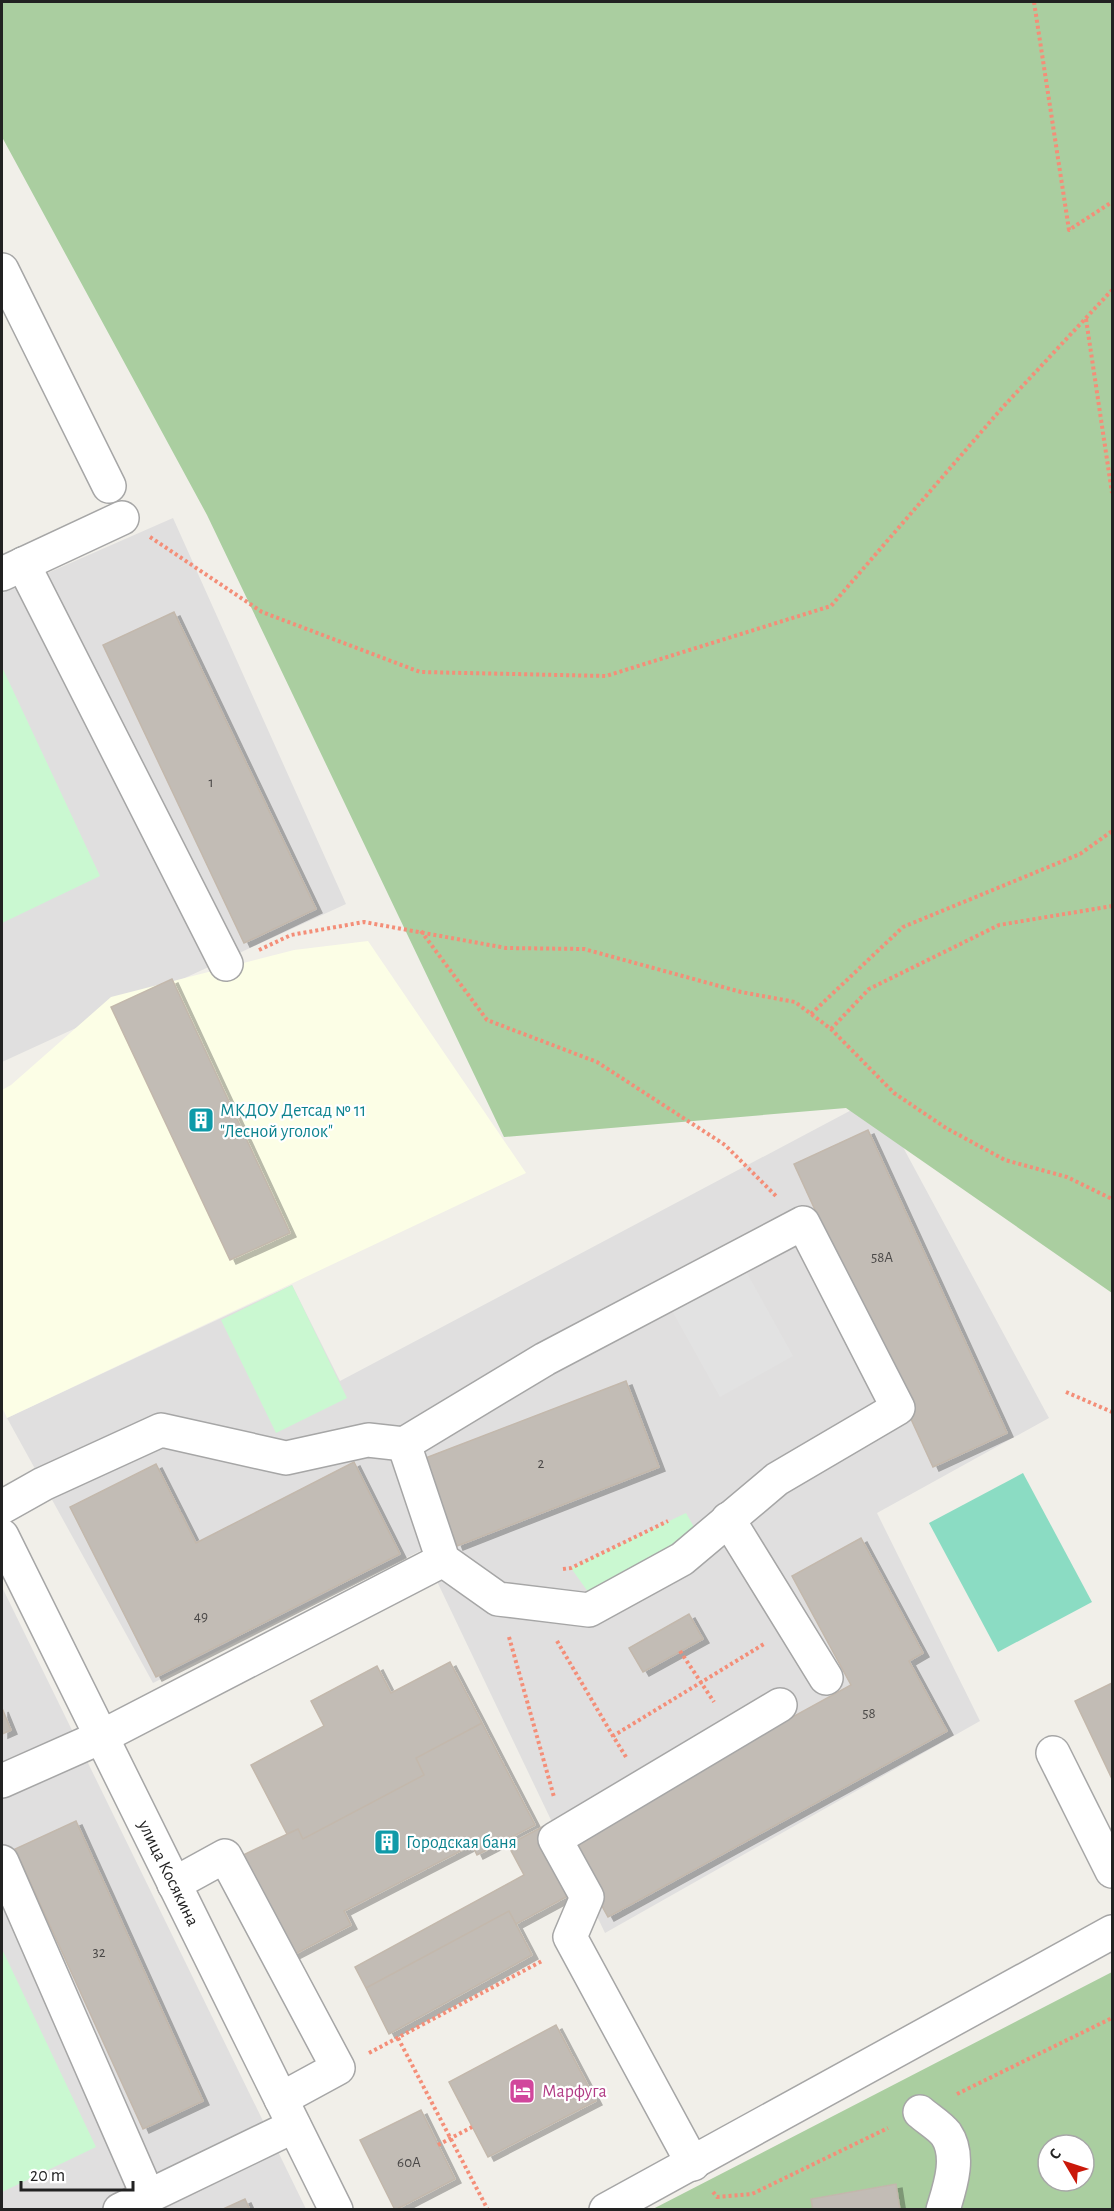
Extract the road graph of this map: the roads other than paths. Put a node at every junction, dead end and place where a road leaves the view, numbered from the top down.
1 (2, 270) edge
2 (109, 486) dead end
3 (122, 518) road end
4 (12, 569) edge
5 (226, 964) road end
6 (404, 1444) junction
7 (2, 1507) edge
8 (728, 1520) junction
9 (3, 1545) edge
10 (443, 1560) junction
11 (826, 1678) dead end
12 (780, 1705) dead end
13 (101, 1737) junction
14 (1053, 1753) dead end
15 (2, 1781) edge
16 (2, 1862) edge
17 (1113, 1871) edge
18 (174, 1884) junction
19 (1113, 1932) edge
20 (287, 2112) junction
21 (920, 2112) dead end
22 (705, 2158) junction
23 (134, 2203) edge
24 (336, 2210) edge
25 (606, 2210) edge
26 (943, 2210) edge

1 - 2 street
3 - 4 street
4 - 5 street
6 - 7 street
6 - 8 street
6 - 10 street
8 - 10 street
8 - 11 street
9 - 13 street, улица Косякина
10 - 13 street
12 - 22 street
13 - 15 street
13 - 18 street, улица Косякина
14 - 17 street
16 - 23 street
18 - 20 street, улица Косякина
18 - 20 street
19 - 22 street
20 - 23 street
20 - 24 street, улица Косякина
21 - 26 street
22 - 25 street

